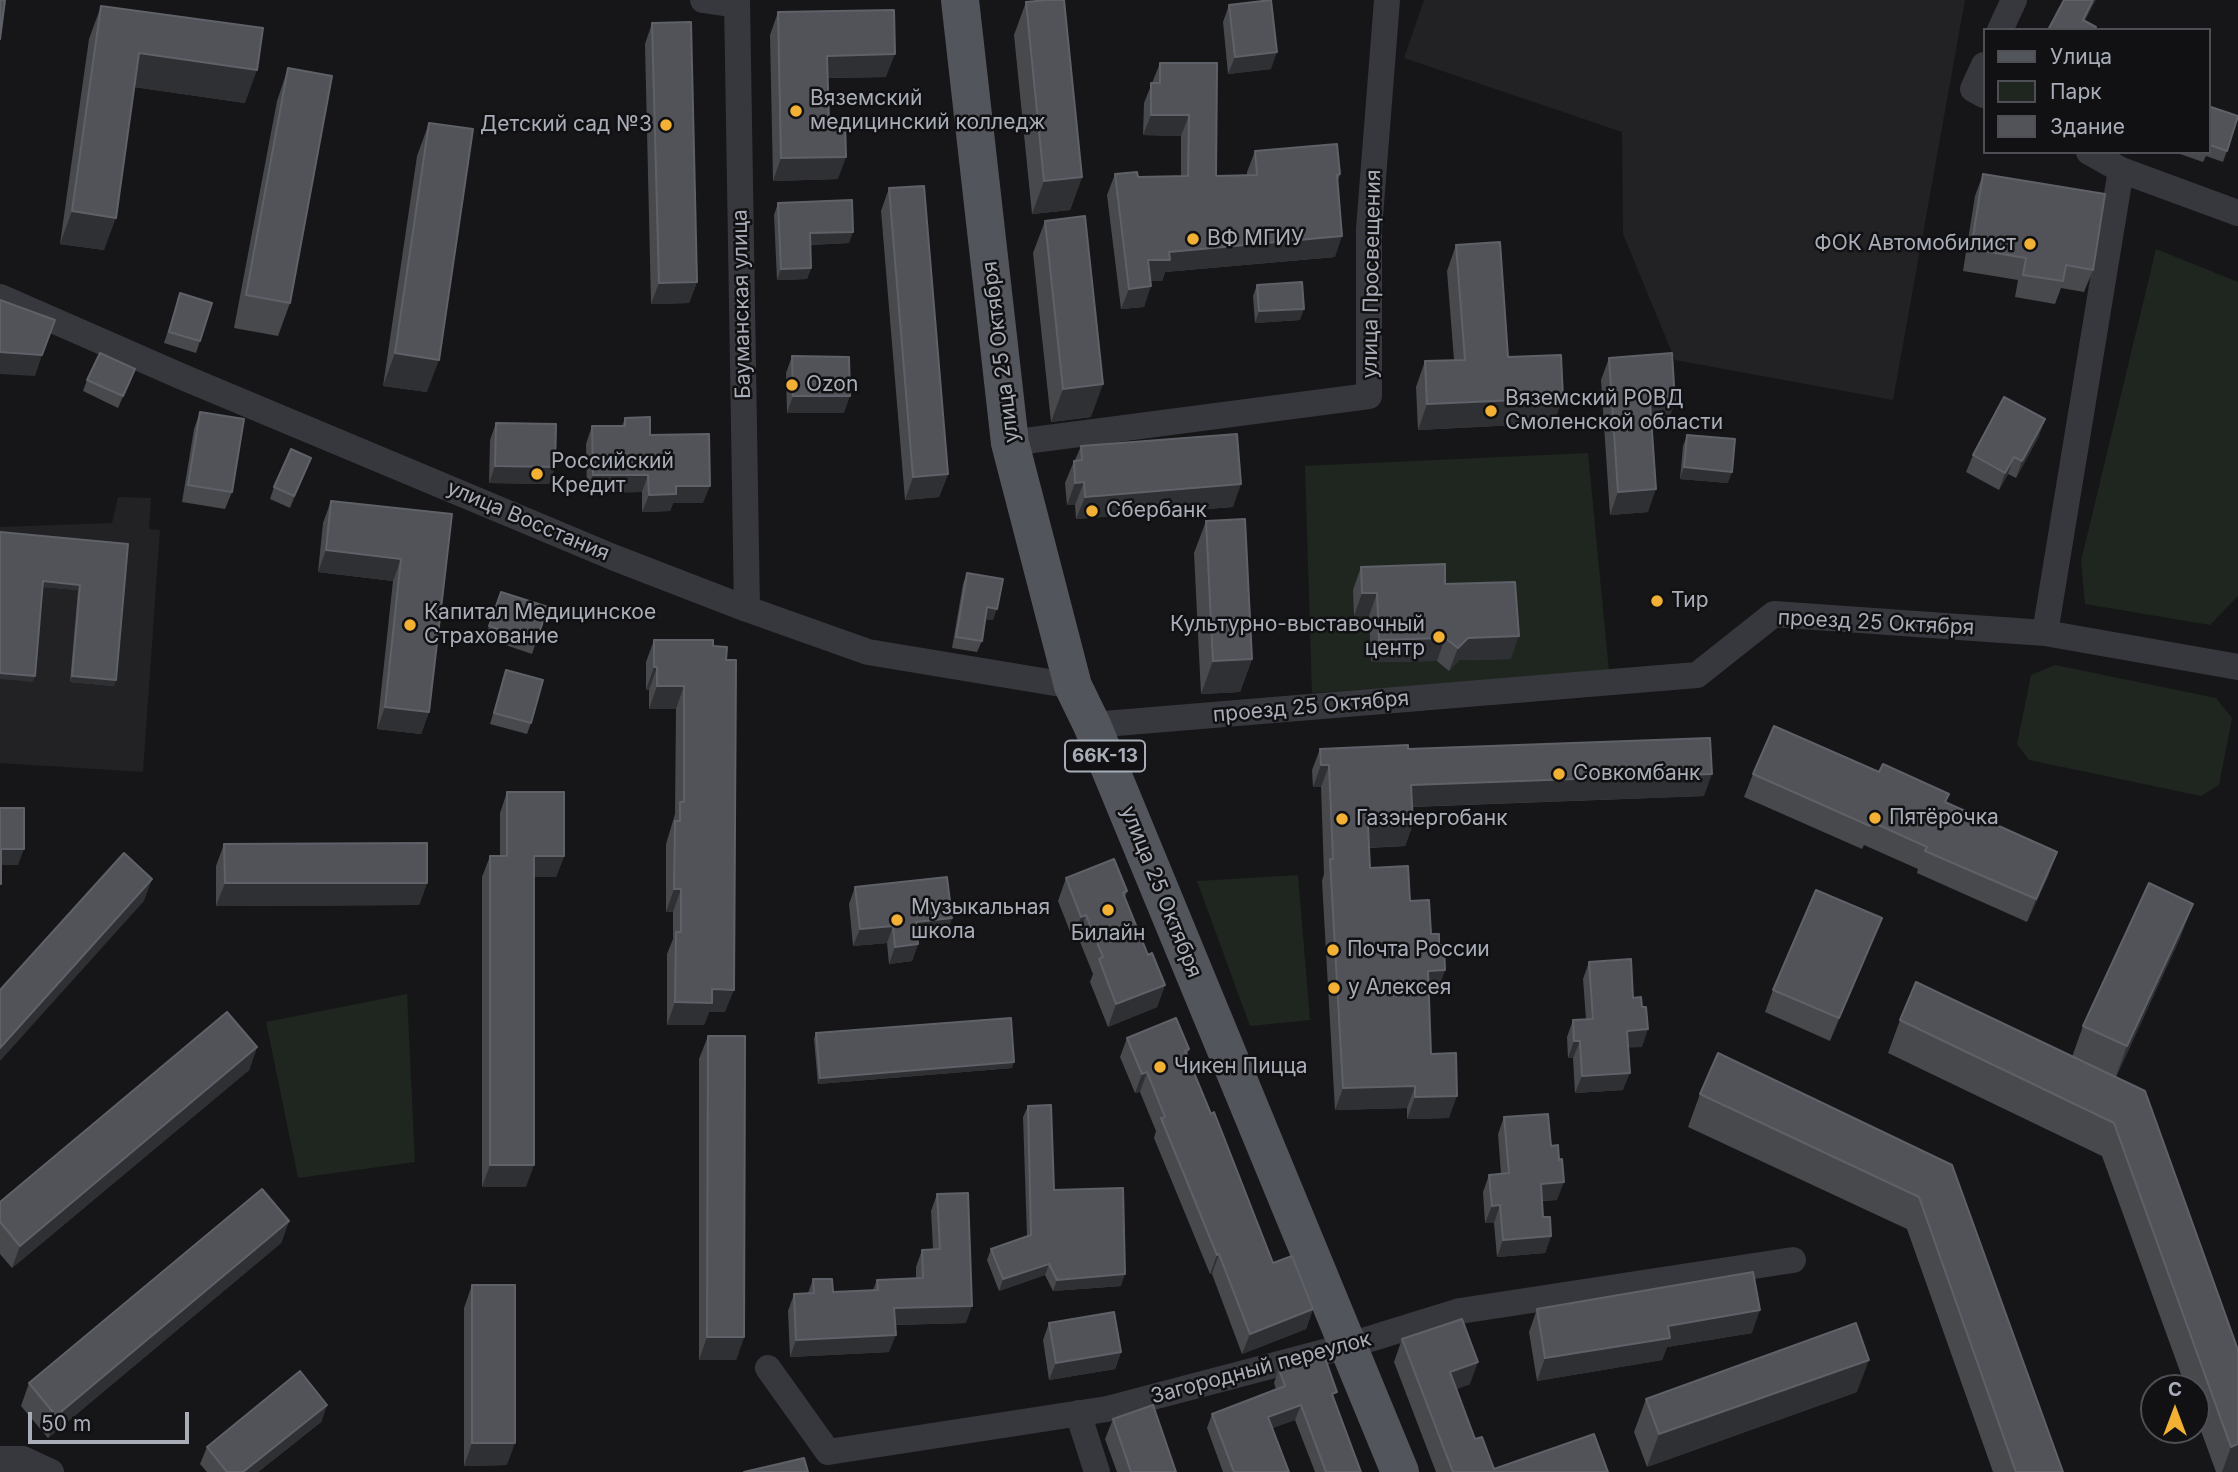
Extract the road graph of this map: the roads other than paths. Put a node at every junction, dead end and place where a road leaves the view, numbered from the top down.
1 (702, 0) edge
2 (960, 0) edge
3 (976, 0) edge
4 (2014, 0) edge
5 (1381, 1) edge
6 (737, 2) edge
7 (2001, 28) edge
8 (1982, 69) edge
9 (1982, 94) edge
10 (2093, 154) edge
11 (2121, 170) junction
12 (2238, 213) edge
13 (0, 297) edge
14 (1010, 443) junction
15 (747, 609) junction
16 (2045, 633) junction
17 (2238, 667) edge
18 (1073, 686) junction
19 (1092, 725) junction
20 (1793, 1260) dead end
21 (1348, 1346) junction
22 (768, 1368) dead end
23 (1078, 1413) junction
24 (0, 1459) edge
25 (51, 1472) edge
26 (1097, 1472) edge
27 (1400, 1472) edge

1 - 6 street
2 - 3 street
2 - 14 main road, улица 25 Октября / 66К-13
4 - 7 street
5 - 14 street, улица Просвещения
6 - 15 street, Бауманская улица
8 - 9 street
10 - 11 street
11 - 12 street
11 - 16 street
13 - 15 street, улица Восстания
14 - 18 main road, улица 25 Октября / 66К-13
15 - 18 street, улица Восстания
16 - 17 street, проезд 25 Октября
16 - 19 street, проезд 25 Октября
18 - 19 main road, улица 25 Октября / 66К-13
19 - 21 main road, улица 25 Октября / 66К-13
20 - 21 street, Загородный переулок
21 - 23 street, Загородный переулок
21 - 27 main road, улица 25 Октября / 66К-13
22 - 23 street, Загородный переулок
23 - 26 street
24 - 25 street

